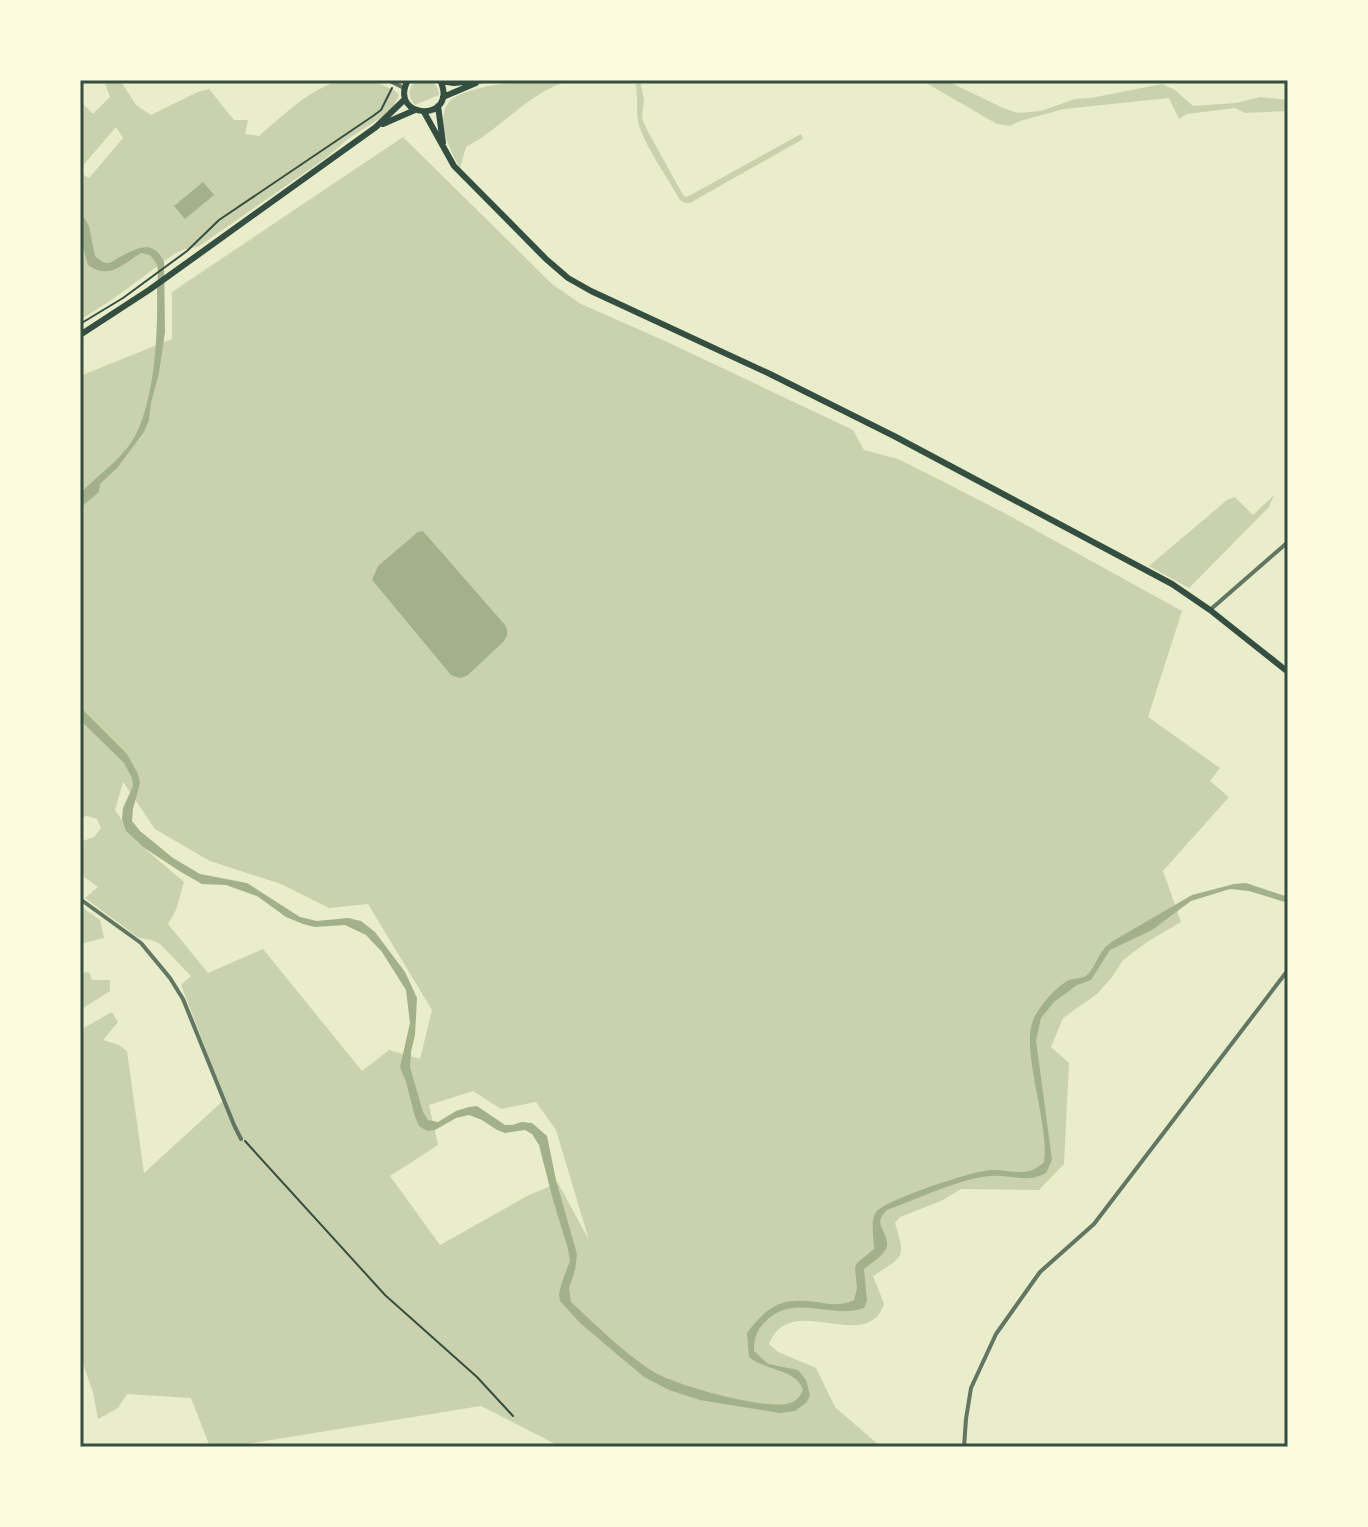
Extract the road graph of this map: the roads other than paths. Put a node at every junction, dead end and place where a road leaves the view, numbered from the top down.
1 (388, 80) edge
2 (408, 80) edge
3 (440, 80) edge
4 (483, 80) edge
5 (404, 88) junction
6 (443, 97) junction
7 (405, 99) junction
8 (438, 106) junction
9 (415, 110) junction
10 (424, 112) junction
11 (376, 127) junction
12 (444, 150) junction
13 (80, 335) edge
14 (1288, 542) edge
15 (1210, 610) junction
16 (1288, 672) edge
17 (80, 899) edge
18 (1288, 970) edge
19 (241, 1139) road end
20 (964, 1447) edge

1 - 5 street
2 - 5 main road
3 - 4 main road
3 - 6 main road
4 - 6 main road
5 - 7 main road
6 - 8 main road
7 - 9 main road
7 - 11 main road
8 - 10 main road
8 - 12 main road
9 - 10 main road
9 - 11 main road
10 - 12 main road
11 - 13 main road
12 - 15 main road
14 - 15 street
15 - 16 main road
17 - 19 street
18 - 20 street

